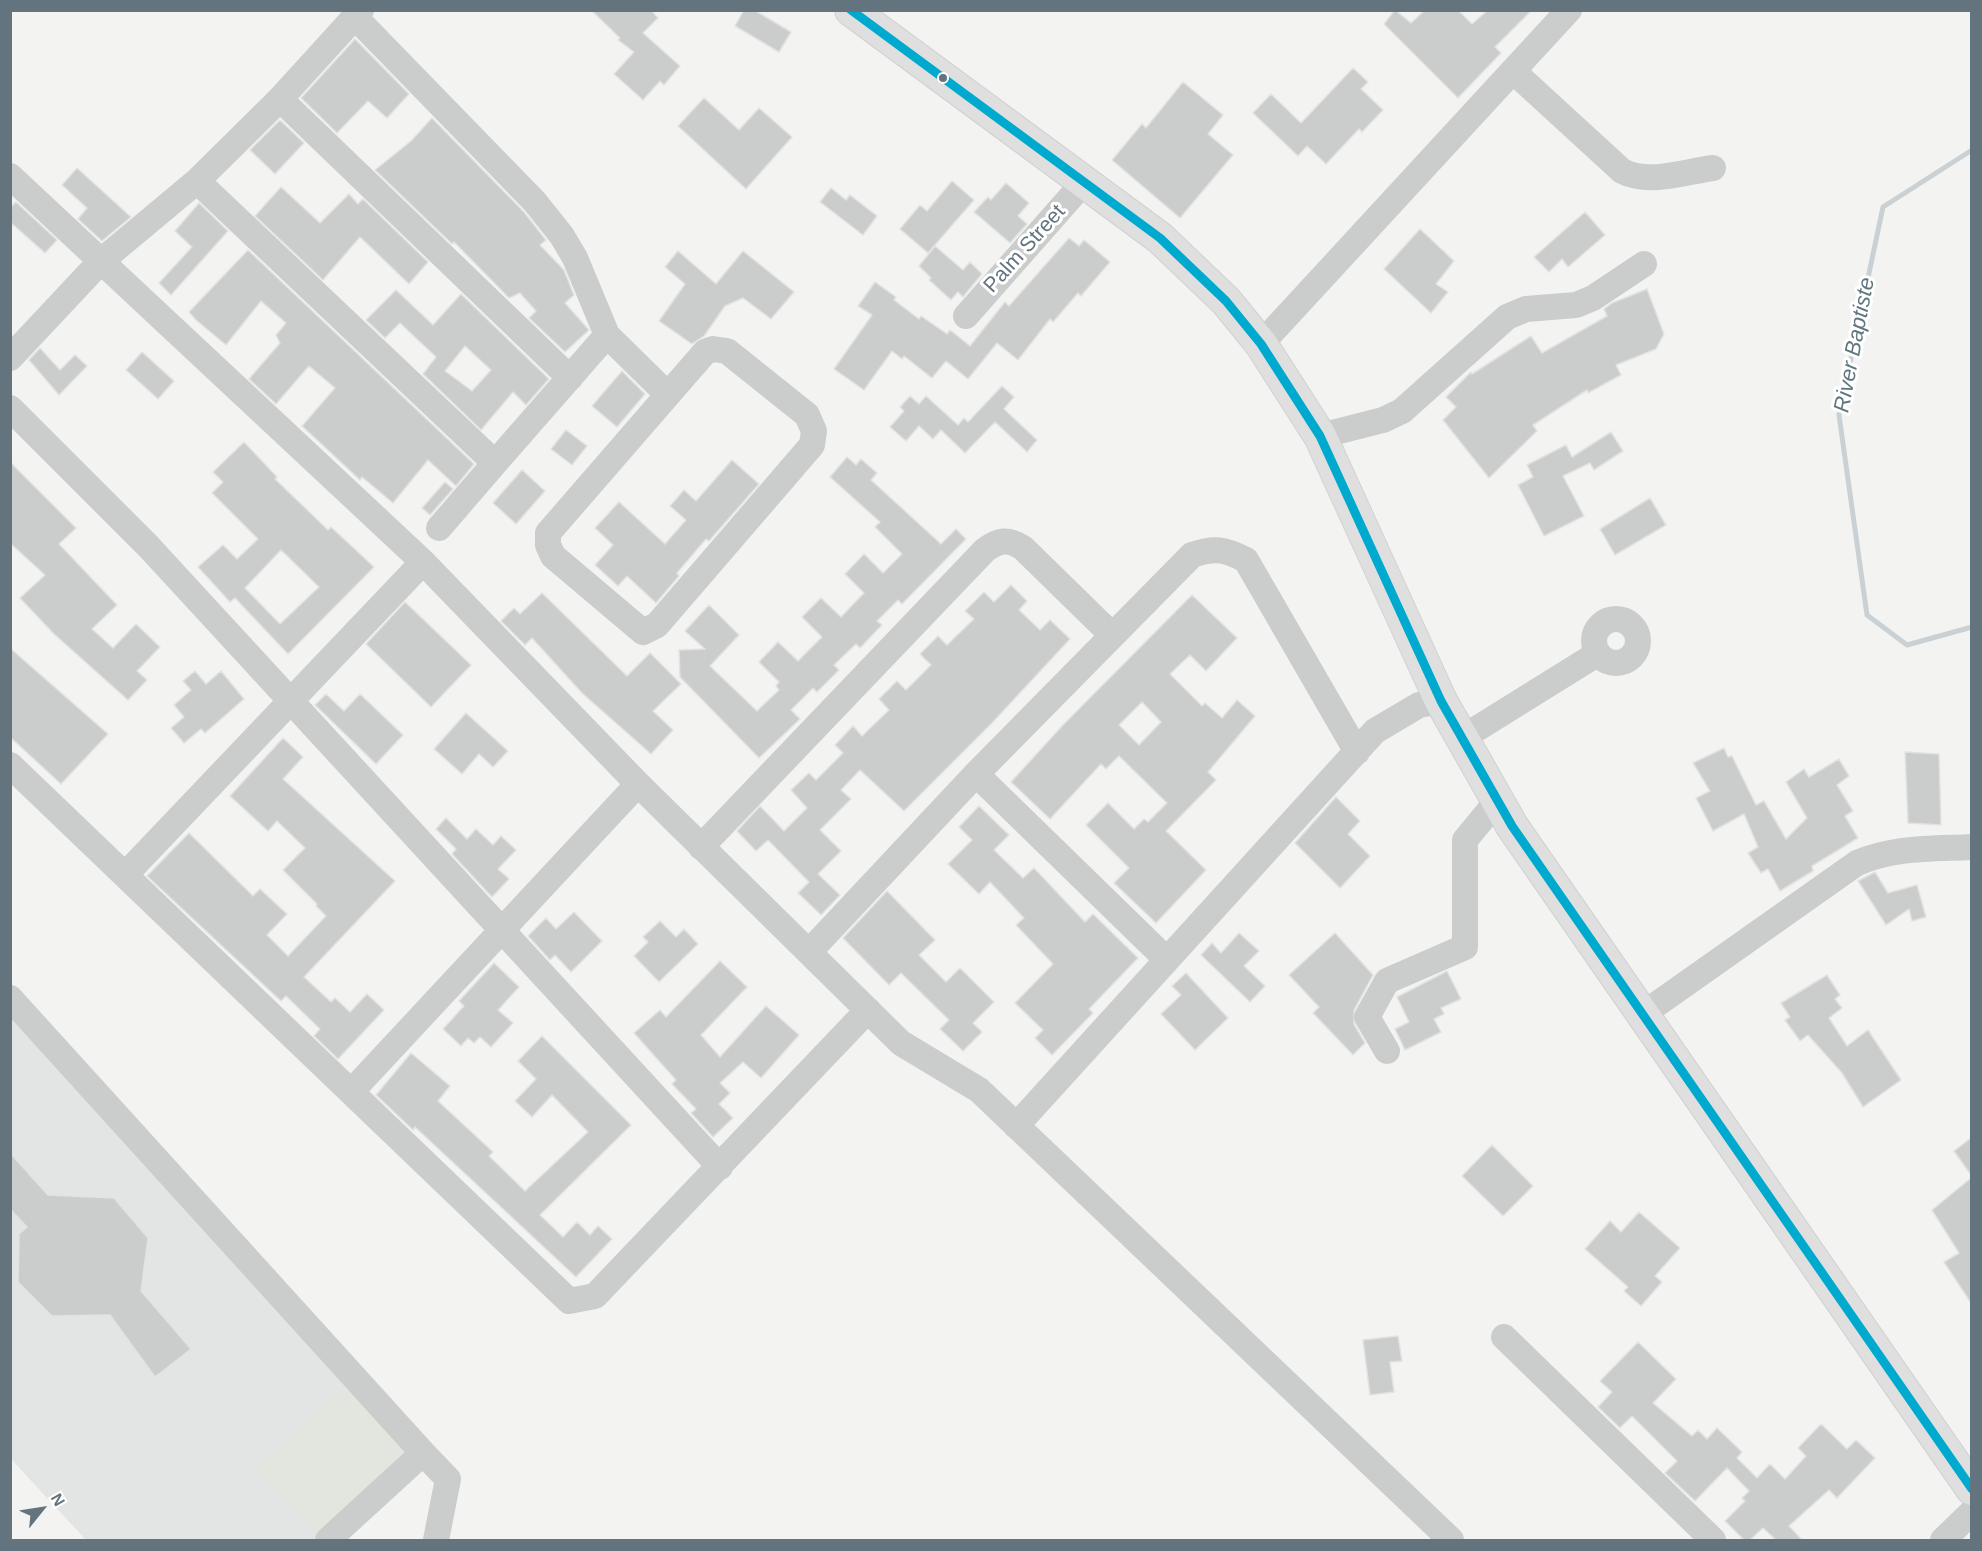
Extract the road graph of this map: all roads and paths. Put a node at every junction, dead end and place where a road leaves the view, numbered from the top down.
1 (851, 10) edge
2 (1569, 10) edge
3 (358, 14) edge
4 (1514, 72) junction
5 (280, 99) junction
6 (1713, 168) dead end
7 (10, 176) edge
8 (196, 181) junction
9 (1085, 181) junction
10 (100, 262) junction
11 (1644, 264) dead end
12 (966, 316) dead end
13 (607, 335) junction
14 (1261, 344) junction
15 (10, 358) edge
16 (570, 378) junction
17 (667, 394) junction
18 (10, 408) edge
19 (1320, 436) junction
20 (495, 463) junction
21 (439, 528) dead end
22 (423, 561) junction
23 (1112, 634) junction
24 (1597, 654) dead end
25 (1441, 701) junction
26 (289, 702) junction
27 (1462, 738) junction
28 (1357, 752) junction
29 (10, 765) edge
30 (975, 774) junction
31 (638, 784) junction
32 (1498, 800) junction
33 (701, 847) junction
34 (1971, 847) edge
35 (125, 875) junction
36 (504, 930) junction
37 (809, 952) junction
38 (1166, 958) junction
39 (10, 998) edge
40 (868, 1011) junction
41 (1643, 1014) junction
42 (1387, 1051) dead end
43 (351, 1092) junction
44 (1016, 1126) junction
45 (720, 1167) junction
46 (1504, 1337) dead end
47 (423, 1453) junction
48 (1971, 1489) edge
49 (1971, 1512) edge
50 (328, 1540) edge
51 (436, 1540) edge
52 (1451, 1540) edge
53 (1713, 1540) edge
54 (1943, 1540) edge

1 - 9 main road
2 - 4 street
3 - 5 street
3 - 13 street
4 - 6 street
4 - 14 street
5 - 8 street
5 - 16 street
7 - 10 street
8 - 10 street
8 - 20 street
9 - 12 street, Palm Street
9 - 14 main road
10 - 15 street
10 - 22 street
11 - 19 street
13 - 16 street
13 - 17 street
14 - 19 main road
16 - 20 street
17 - 17 street
18 - 26 street
19 - 25 main road
20 - 21 street
22 - 26 street
22 - 31 street
23 - 28 street
23 - 30 street
23 - 33 street
24 - 27 street
25 - 27 main road
25 - 28 street
26 - 35 street
26 - 36 street
27 - 32 main road
28 - 38 street
29 - 35 street
30 - 37 street
30 - 38 street
31 - 33 street
31 - 36 street
32 - 41 main road
32 - 42 street
33 - 37 street
34 - 41 street
35 - 43 street
36 - 43 street
36 - 45 street
37 - 40 street
38 - 44 street
39 - 47 street
40 - 44 street
40 - 45 street
41 - 48 main road
43 - 45 street
44 - 52 street
46 - 53 street
47 - 50 street
47 - 51 street
49 - 54 street

